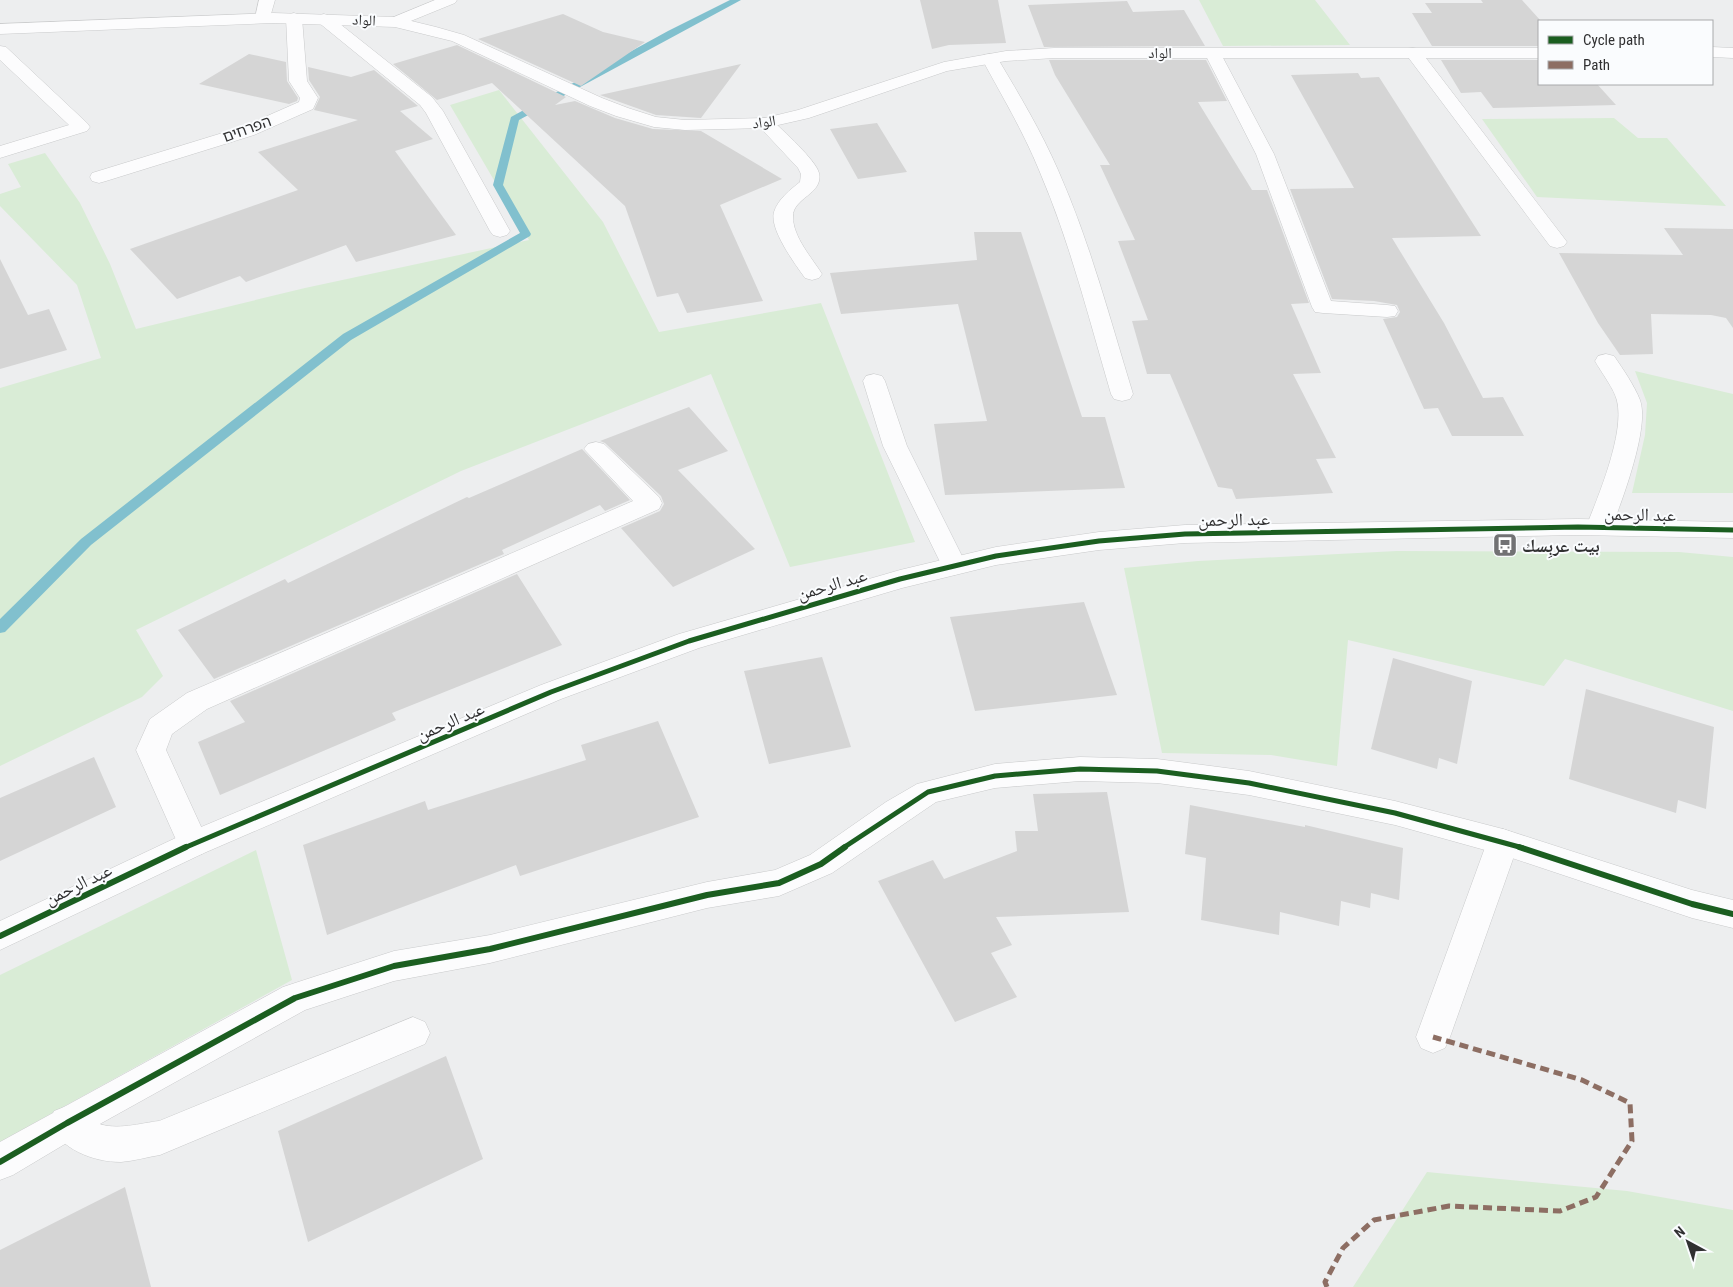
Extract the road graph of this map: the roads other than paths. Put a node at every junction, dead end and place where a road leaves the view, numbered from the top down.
1 (267, 0) edge
2 (449, 0) edge
3 (263, 18) junction
4 (294, 18) junction
5 (324, 19) junction
6 (395, 22) junction
7 (0, 29) edge
8 (0, 51) edge
9 (1713, 52) edge
10 (1413, 53) junction
11 (1538, 53) edge
12 (1733, 53) edge
13 (1213, 54) junction
14 (990, 59) junction
15 (765, 123) junction
16 (0, 152) edge
17 (99, 176) dead end
18 (500, 231) dead end
19 (1557, 242) dead end
20 (812, 274) dead end
21 (1387, 312) dead end
22 (1606, 361) dead end
23 (874, 381) dead end
24 (1122, 394) dead end
25 (596, 449) dead end
26 (1599, 527) junction
27 (1733, 530) edge
28 (954, 566) junction
29 (1503, 842) junction
30 (193, 844) junction
31 (1733, 914) edge
32 (0, 936) edge
33 (413, 1033) dead end
34 (1433, 1037) dead end
35 (67, 1123) junction
36 (0, 1162) edge

1 - 3 street
2 - 6 street
3 - 4 street, الواد
3 - 7 street, الواد
4 - 5 street, الواد
4 - 17 street, הפרחים
5 - 6 street, الواد
5 - 18 street
6 - 15 street, الواد
8 - 16 street
9 - 12 street
10 - 11 street, الواد
10 - 13 street, الواد
10 - 19 street
13 - 14 street, الواد
13 - 21 street
14 - 15 street, الواد
14 - 24 street
15 - 20 street
22 - 26 street
23 - 28 street
25 - 30 street
26 - 27 street, عبد الرحمن
26 - 28 street, عبد الرحمن
28 - 30 street, عبد الرحمن
29 - 31 street
29 - 34 street
29 - 35 street
30 - 32 street, عبد الرحمن
33 - 35 street
35 - 36 street

